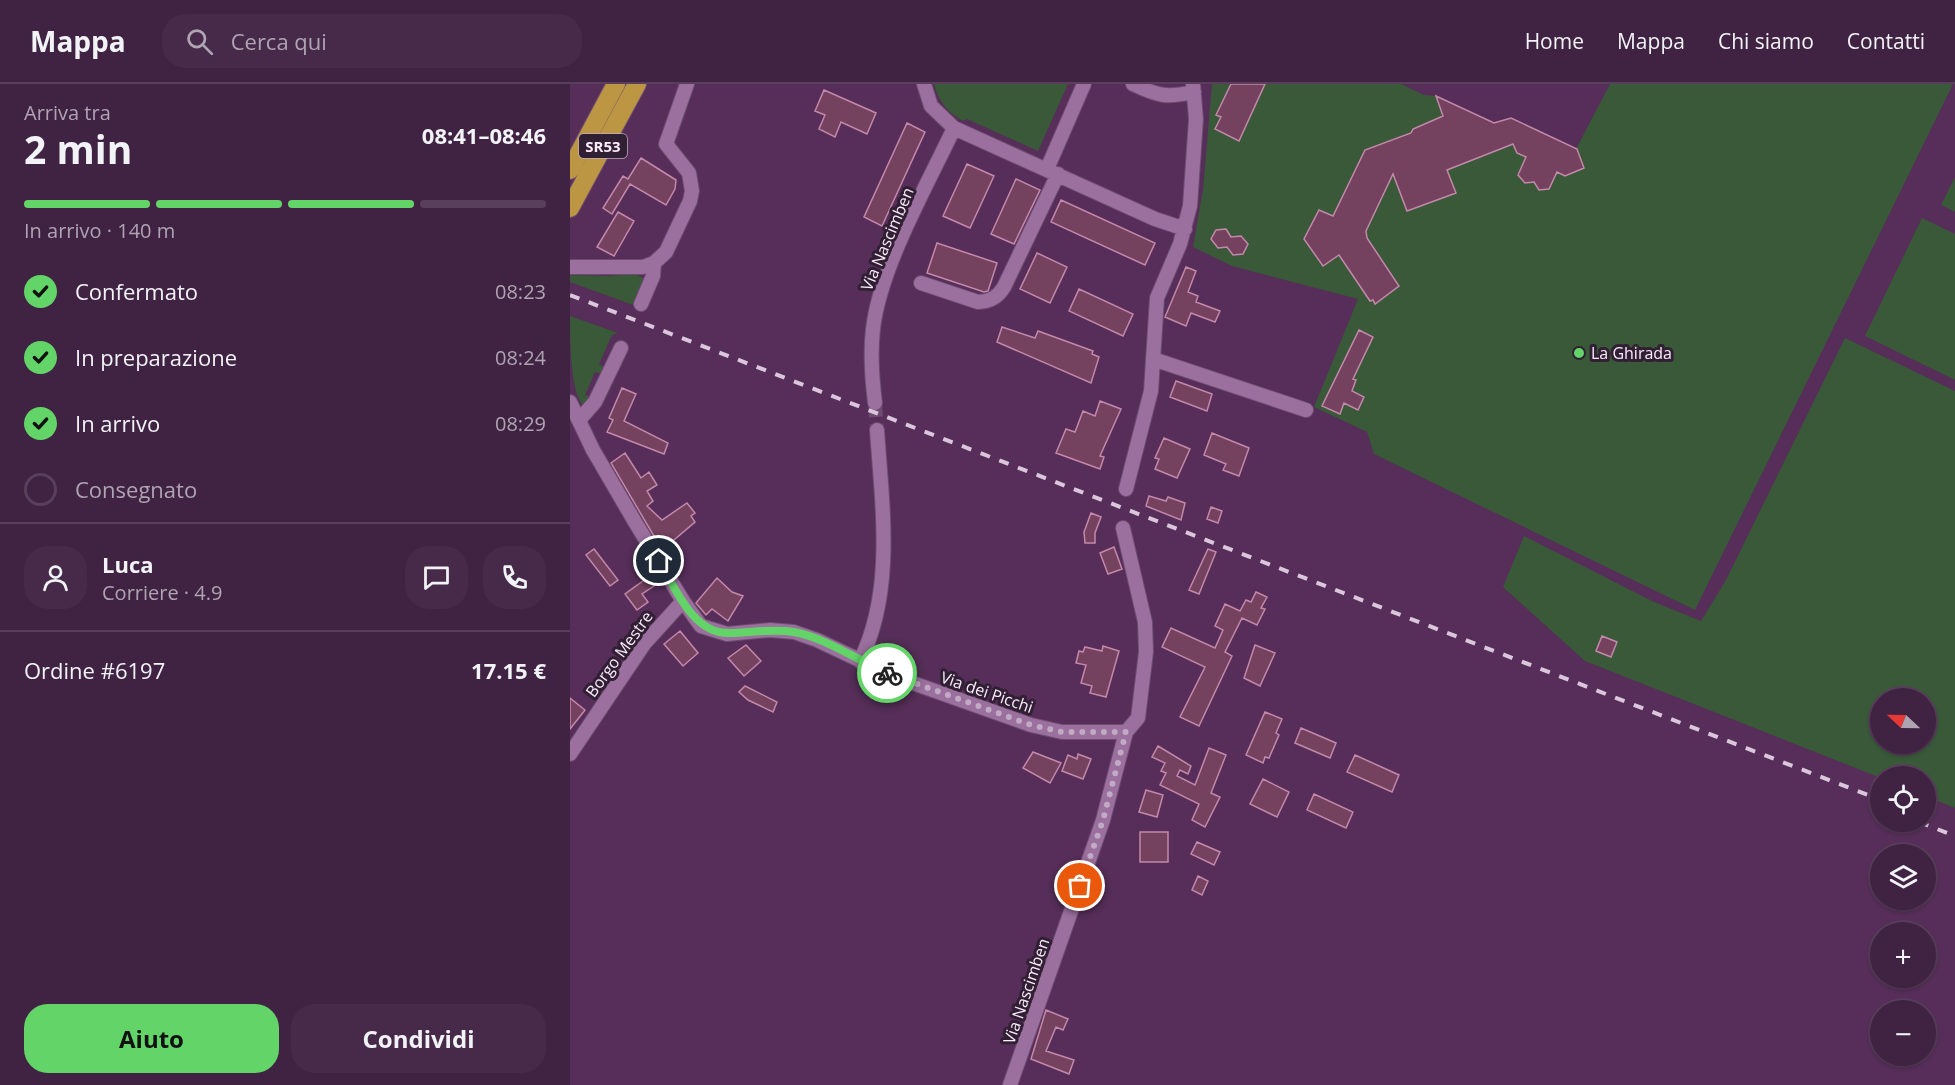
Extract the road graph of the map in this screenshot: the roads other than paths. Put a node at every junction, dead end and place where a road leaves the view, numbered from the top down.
1 (616, 84) edge
2 (637, 84) edge
3 (687, 84) edge
4 (924, 84) edge
5 (1084, 84) edge
6 (1133, 84) edge
7 (1193, 88) edge
8 (954, 128) junction
9 (570, 170) edge
10 (1052, 172) junction
11 (570, 207) edge
12 (1185, 229) junction
13 (654, 263) junction
14 (570, 267) edge
15 (921, 283) dead end
16 (641, 304) dead end
17 (621, 348) dead end
18 (1153, 359) junction
19 (570, 402) edge
20 (874, 403) tunnel mouth
21 (1306, 410) dead end
22 (579, 420) junction
23 (877, 430) tunnel mouth
24 (1126, 489) dead end
25 (1123, 528) dead end
26 (683, 601) junction
27 (860, 661) junction
28 (1126, 732) junction
29 (570, 754) edge
30 (1010, 1085) edge

1 - 9 highway, SR53
2 - 11 highway, SR53
3 - 13 street
4 - 8 street
5 - 10 street
6 - 7 street
7 - 12 street
8 - 10 street
8 - 20 street, Via Nascimben
10 - 12 street
10 - 15 street
12 - 18 street
13 - 14 street
13 - 16 street
17 - 22 street
18 - 21 street
18 - 24 street
19 - 22 street
22 - 26 street
23 - 27 street
25 - 28 street, Via Nascimben
26 - 27 street, Via dei Picchi
26 - 29 street, Borgo Mestre
27 - 28 street, Via dei Picchi
28 - 30 street, Via Nascimben

